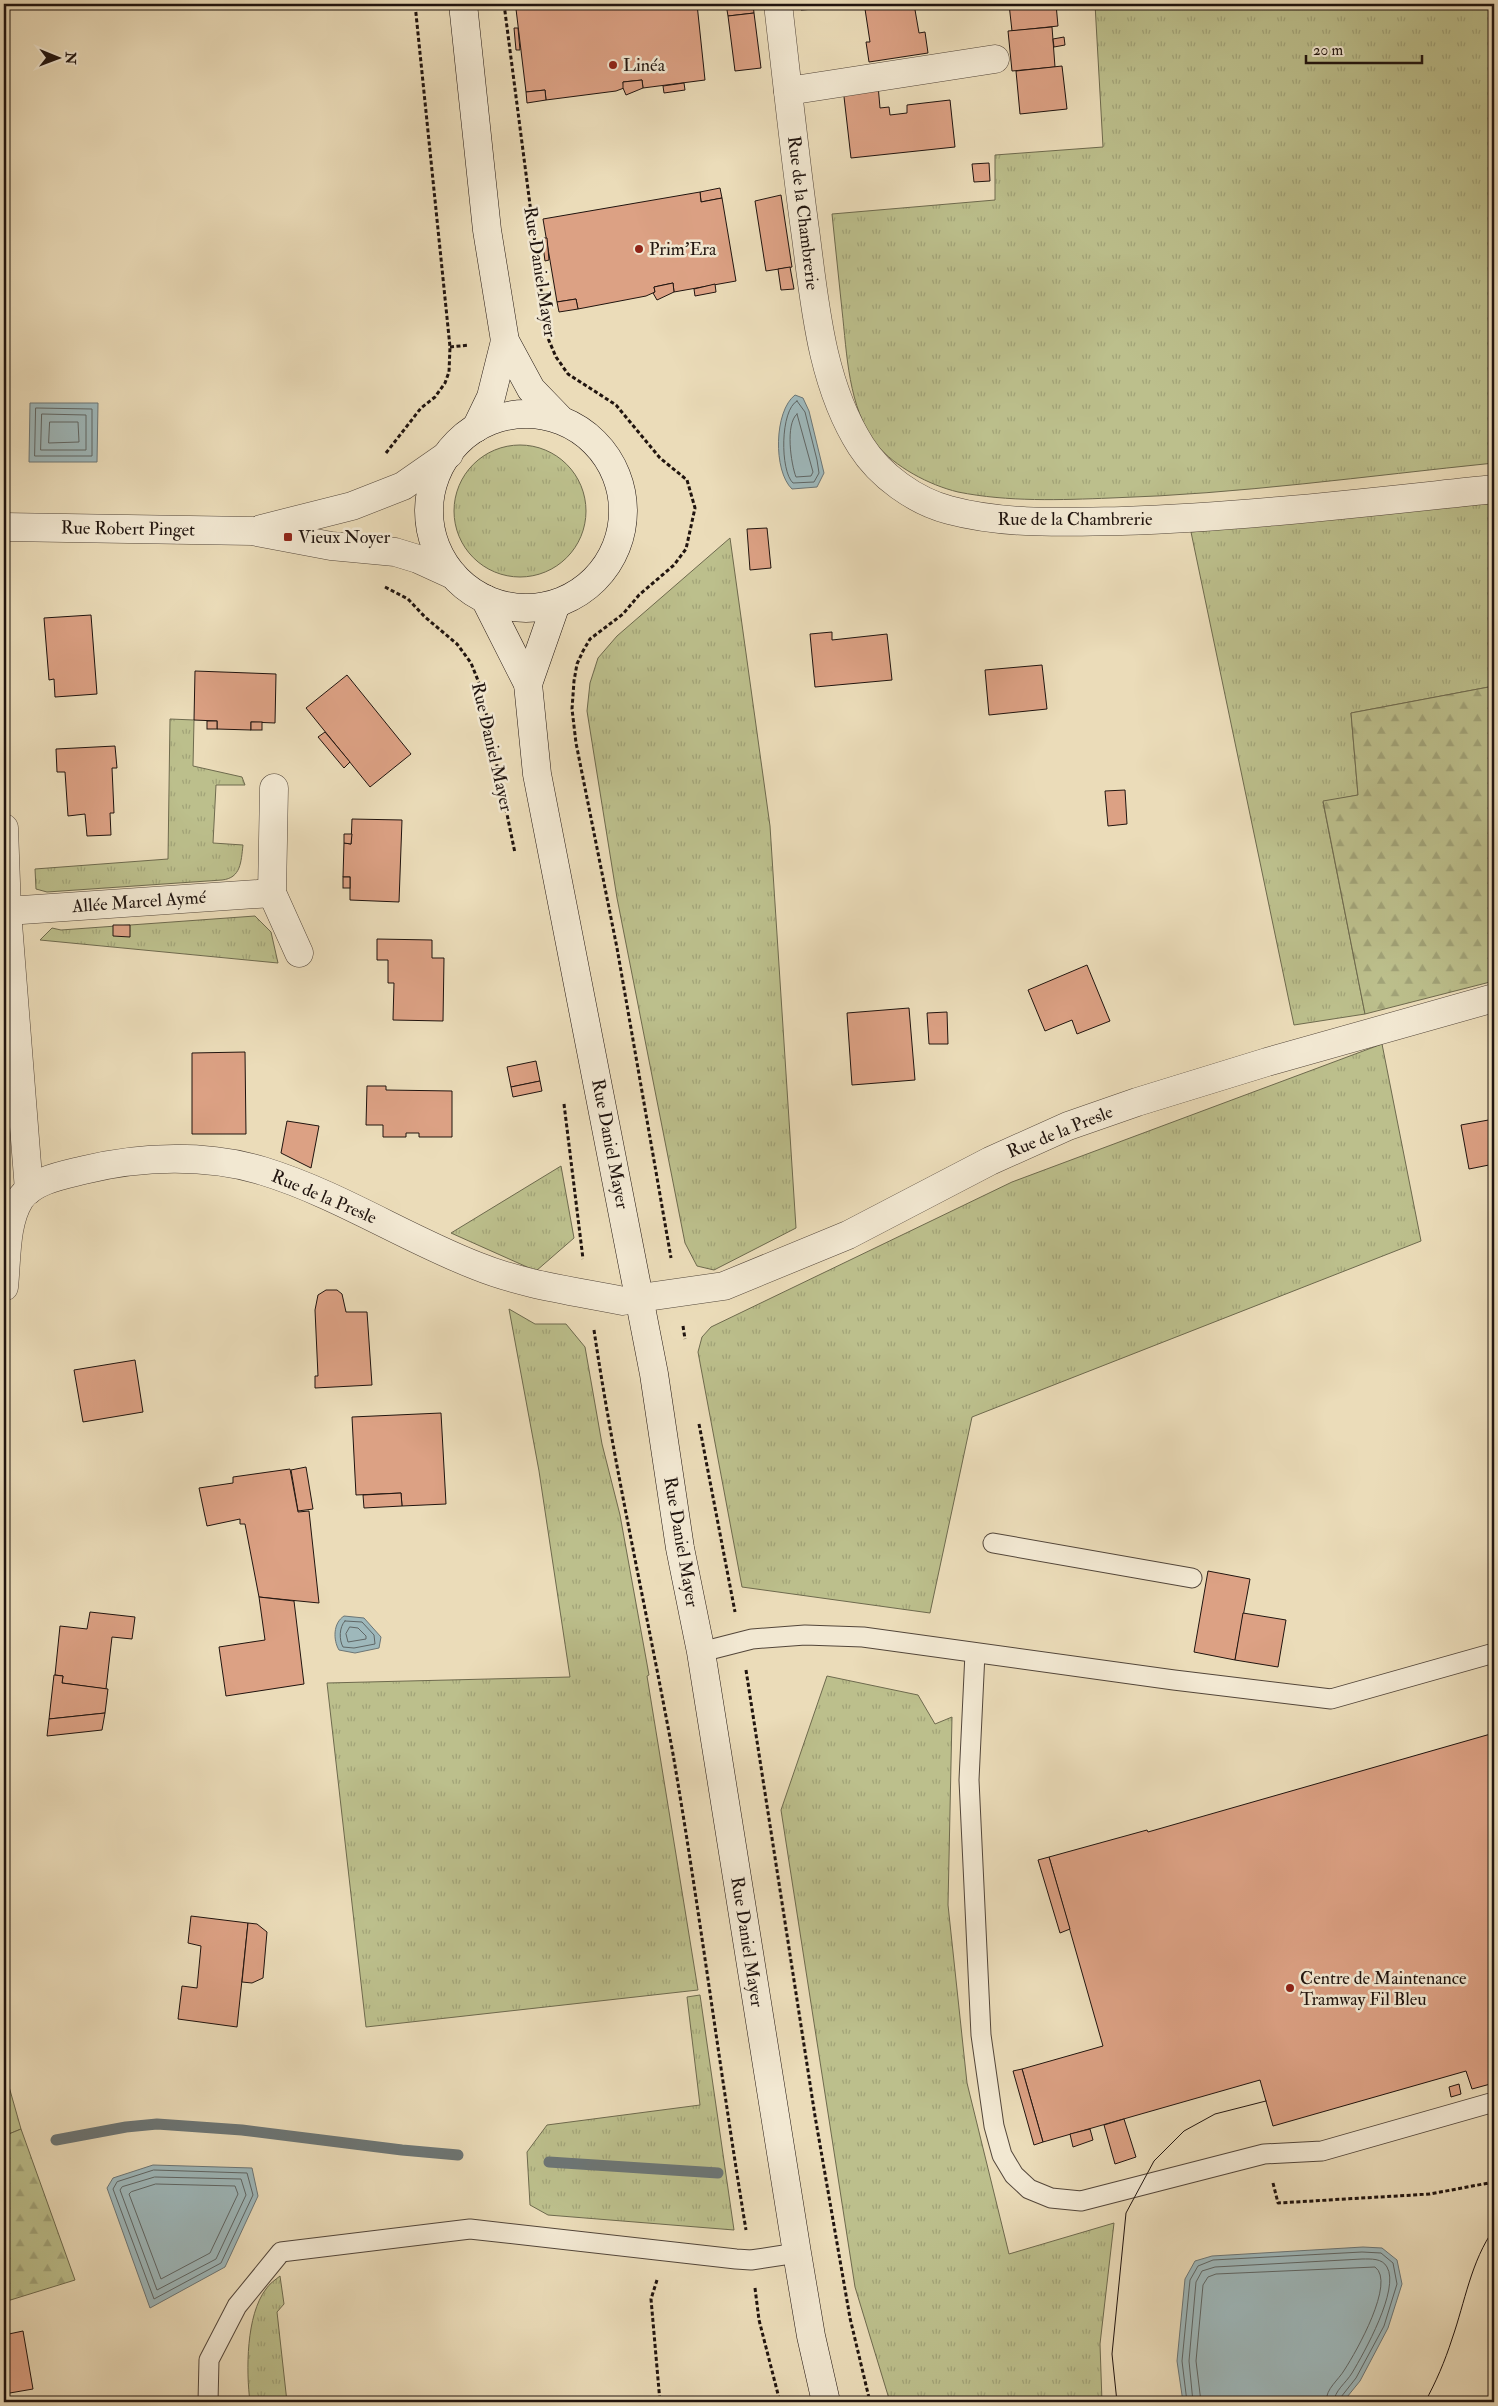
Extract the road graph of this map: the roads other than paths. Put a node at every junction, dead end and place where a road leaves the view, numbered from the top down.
1 (463, 4) edge
2 (778, 4) edge
3 (996, 60) dead end
4 (788, 91) junction
5 (505, 341) junction
6 (559, 418) junction
7 (476, 428) junction
8 (448, 454) junction
9 (1494, 490) edge
10 (4, 527) edge
11 (252, 531) junction
12 (453, 575) junction
13 (485, 599) junction
14 (556, 604) junction
15 (528, 684) junction
16 (274, 788) dead end
17 (4, 839) edge
18 (272, 893) junction
19 (7, 911) junction
20 (298, 953) dead end
21 (1494, 998) edge
22 (28, 1190) junction
23 (4, 1287) edge
24 (632, 1299) junction
25 (994, 1543) dead end
26 (1192, 1578) dead end
27 (701, 1652) junction
28 (975, 1653) junction
29 (1494, 1654) edge
30 (1494, 2102) edge
31 (797, 2253) junction
32 (208, 2402) edge
33 (826, 2402) edge

1 - 5 street
2 - 4 street, Rue de la Chambrerie
3 - 4 street
4 - 9 street, Rue de la Chambrerie
5 - 6 street
5 - 7 street
6 - 7 street
6 - 14 street
7 - 8 street
8 - 11 street, Rue Robert Pinget
8 - 12 street
10 - 11 street, Rue Robert Pinget
11 - 12 street, Rue Robert Pinget
12 - 13 street
13 - 14 street
13 - 15 street, Rue Daniel Mayer
14 - 15 street, Rue Daniel Mayer
15 - 24 street, Rue Daniel Mayer
16 - 18 street
17 - 19 street
18 - 19 street, Allée Marcel Aymé
18 - 20 street
19 - 22 street
21 - 24 street, Rue de la Presle
22 - 23 street
22 - 24 street, Rue de la Presle
24 - 27 street, Rue Daniel Mayer
25 - 26 lane
27 - 28 lane
27 - 31 street, Rue Daniel Mayer
28 - 29 lane
28 - 30 lane
31 - 32 lane
31 - 33 street, Rue Daniel Mayer

